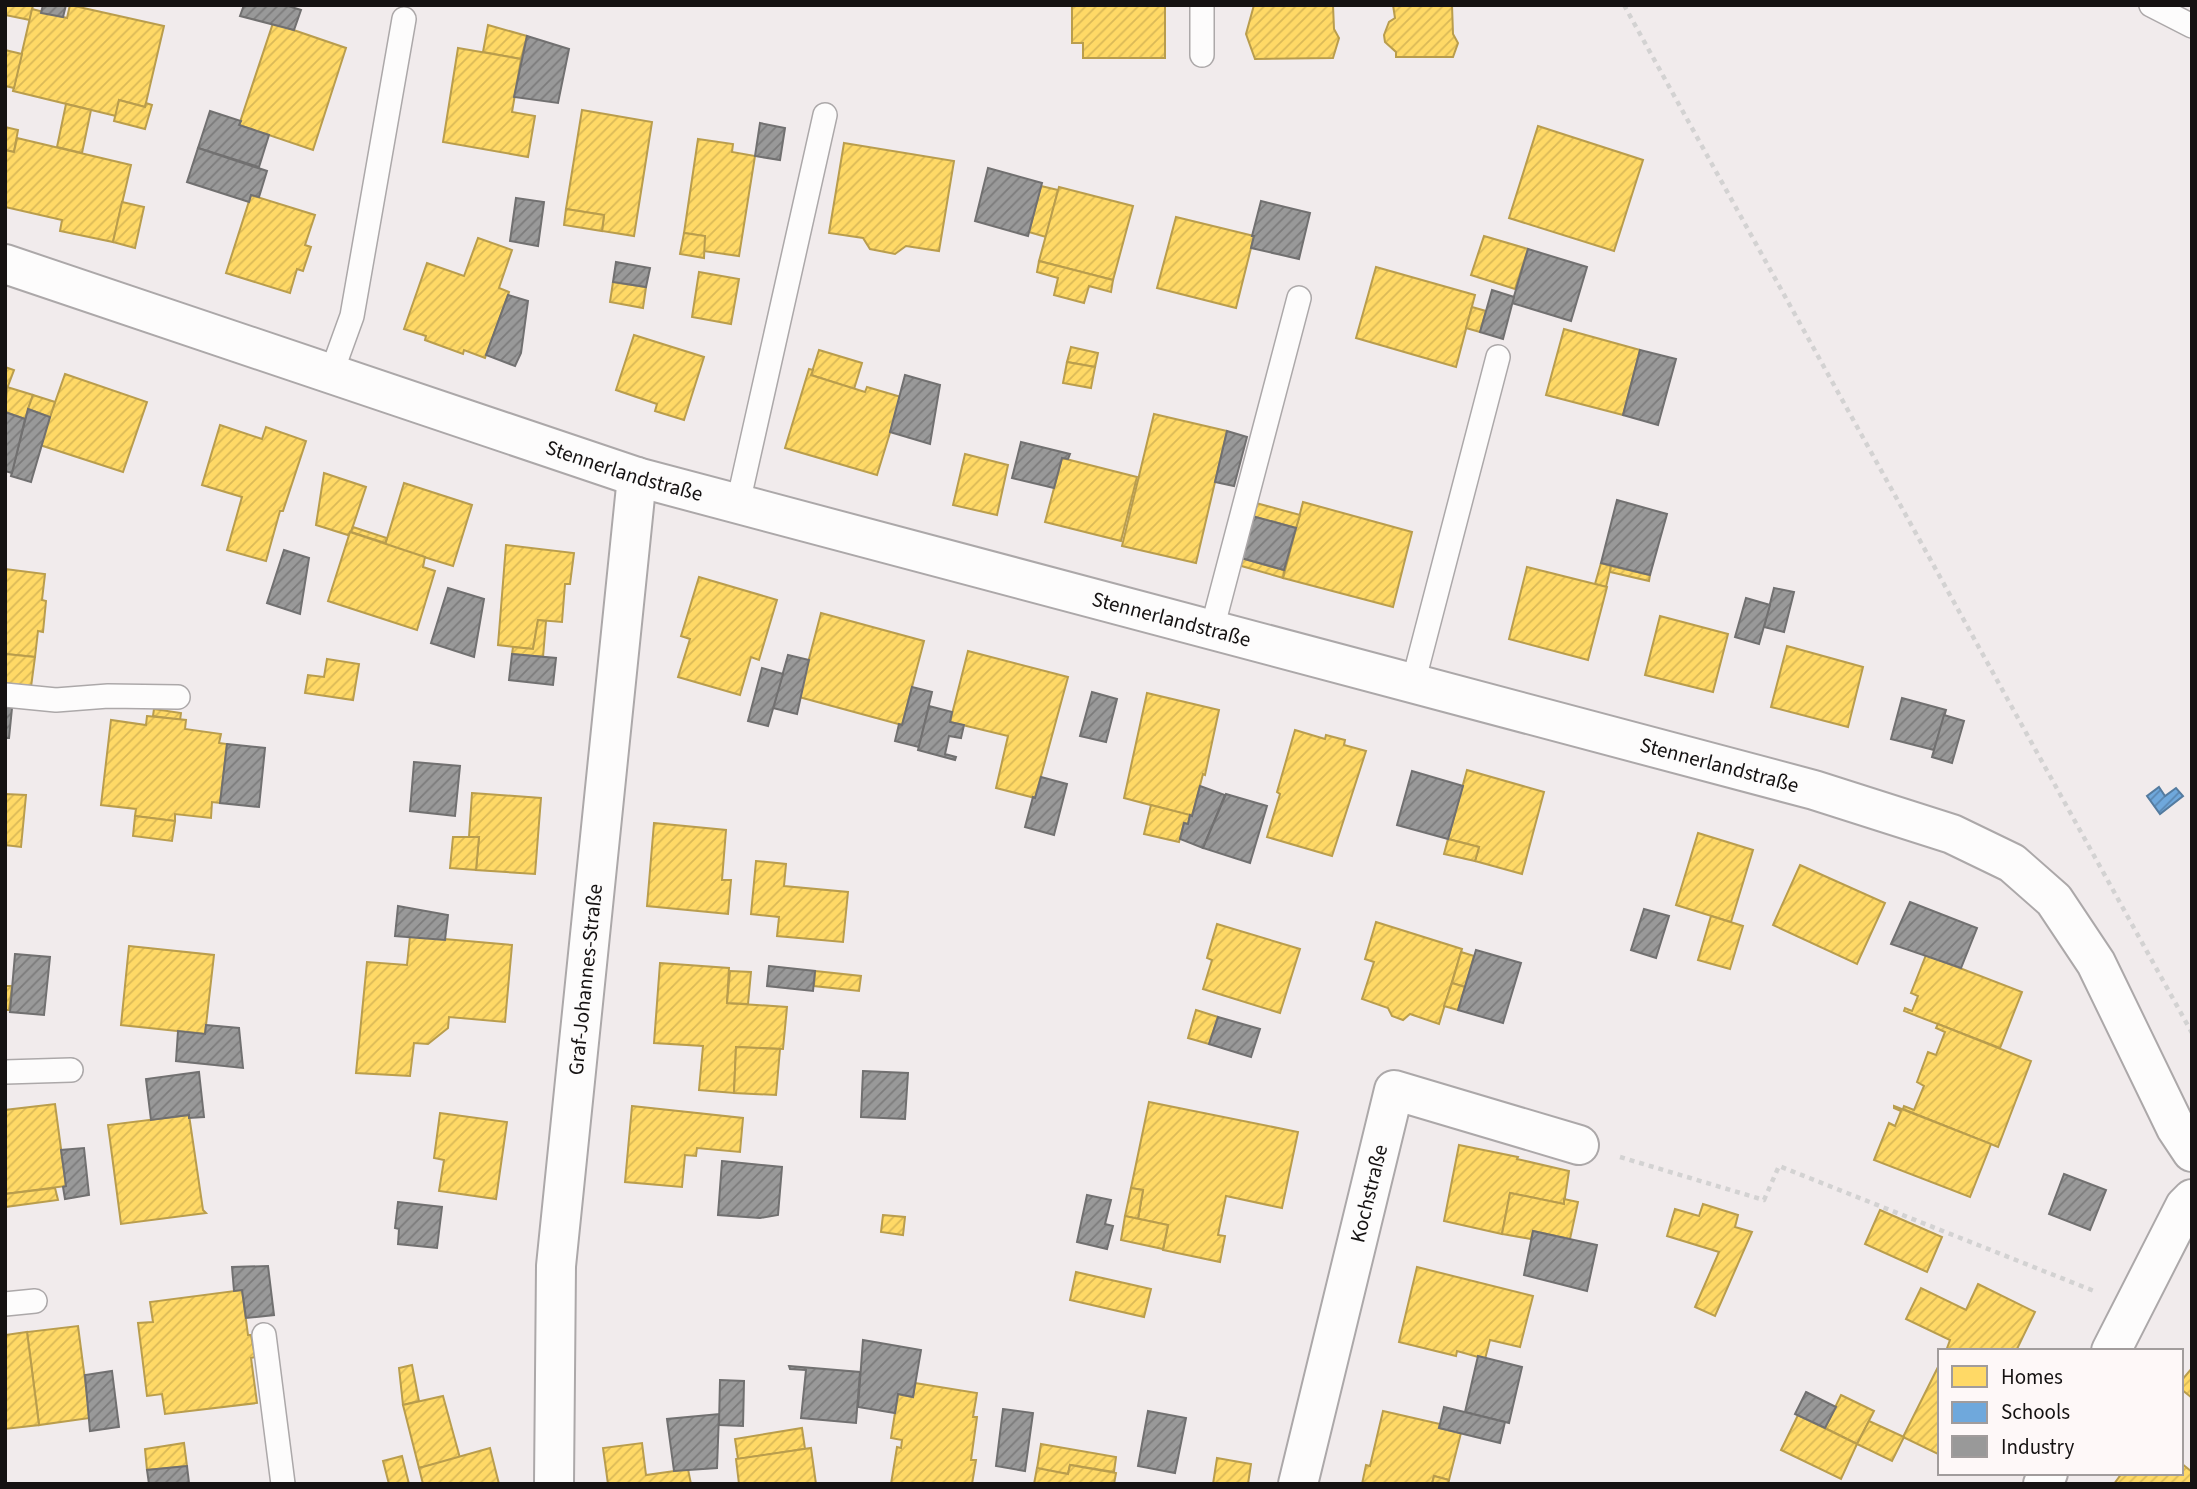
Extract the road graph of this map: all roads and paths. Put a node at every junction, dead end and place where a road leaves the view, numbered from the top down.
1 (1202, 5) edge
2 (1624, 5) edge
3 (2151, 5) edge
4 (404, 19) dead end
5 (2192, 26) edge
6 (1202, 55) dead end
7 (825, 115) dead end
8 (5, 264) edge
9 (1300, 298) dead end
10 (1498, 357) dead end
11 (331, 374) junction
12 (637, 477) junction
13 (738, 503) junction
14 (1212, 629) junction
15 (1413, 683) junction
16 (5, 695) edge
17 (178, 697) dead end
18 (2192, 1033) edge
19 (71, 1070) dead end
20 (5, 1072) edge
21 (1579, 1145) joint
22 (2192, 1152) edge
23 (2192, 1199) edge
24 (35, 1300) dead end
25 (5, 1304) edge
26 (2134, 1306) junction
27 (264, 1335) dead end
28 (2112, 1349) edge
29 (283, 1484) edge
30 (554, 1484) edge
31 (1298, 1484) edge

1 - 6 lane
2 - 18 path
3 - 5 lane
4 - 11 lane
7 - 13 lane
8 - 11 street, Stennerlandstraße
9 - 14 lane
10 - 15 lane
11 - 12 street, Stennerlandstraße
12 - 13 street, Stennerlandstraße
12 - 30 street, Graf-Johannes-Straße
13 - 14 street, Stennerlandstraße
14 - 15 street, Stennerlandstraße
15 - 22 street, Stennerlandstraße
16 - 17 lane
19 - 20 lane
21 - 26 path
21 - 31 street, Kochstraße
23 - 26 street
24 - 25 lane
26 - 28 street
27 - 29 lane

